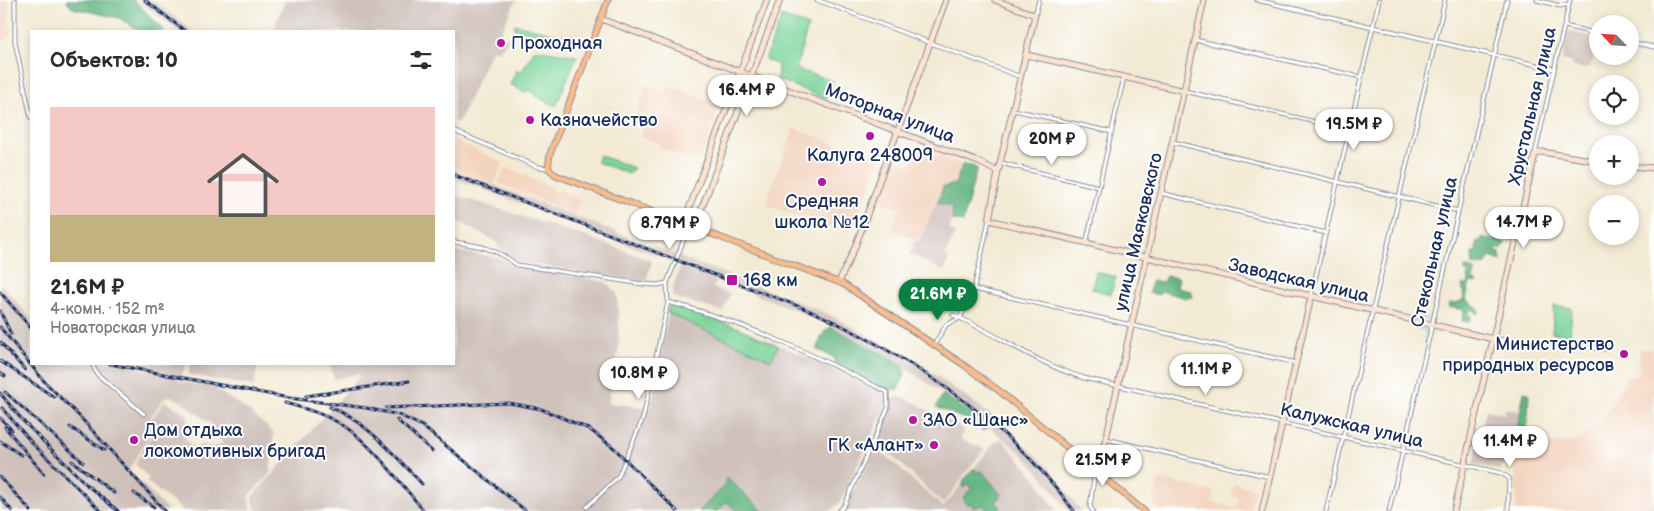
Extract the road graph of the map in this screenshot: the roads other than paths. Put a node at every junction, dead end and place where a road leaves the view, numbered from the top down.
1 (15, 0) edge
2 (608, 0) edge
3 (767, 0) edge
4 (780, 0) edge
5 (817, 0) edge
6 (946, 0) edge
7 (995, 0) edge
8 (1039, 0) edge
9 (1204, 0) edge
10 (1257, 0) edge
11 (1379, 0) edge
12 (1446, 0) edge
13 (1507, 0) edge
14 (1537, 0) edge
15 (1570, 2) edge
16 (1035, 16) junction
17 (602, 19) junction
18 (1565, 26) junction
19 (1373, 28) junction
20 (1589, 32) edge
21 (1195, 40) junction
22 (1435, 42) junction
23 (930, 43) junction
24 (1639, 44) edge
25 (1654, 47) edge
26 (1027, 55) junction
27 (1494, 55) junction
28 (1554, 69) junction
29 (741, 72) junction
30 (751, 76) junction
31 (1124, 76) junction
32 (1022, 77) junction
33 (1361, 77) junction
34 (1185, 91) junction
35 (1014, 110) junction
36 (30, 114) edge
37 (1349, 130) junction
38 (455, 131) edge
39 (897, 131) junction
40 (1112, 132) junction
41 (1173, 142) junction
42 (1535, 154) junction
43 (1589, 160) edge
44 (1001, 163) junction
45 (1639, 167) edge
46 (548, 168) junction
47 (1654, 168) edge
48 (998, 172) junction
49 (1338, 182) junction
50 (1099, 187) junction
51 (1161, 193) junction
52 (1400, 197) junction
53 (1458, 210) junction
54 (990, 220) junction
55 (689, 224) junction
56 (1326, 233) junction
57 (455, 242) edge
58 (1086, 244) junction
59 (1146, 258) junction
60 (839, 282) junction
61 (667, 283) junction
62 (974, 289) junction
63 (1311, 297) junction
64 (668, 302) junction
65 (1373, 312) junction
66 (953, 315) dead end
67 (960, 318) junction
68 (1132, 324) junction
69 (1432, 326) junction
70 (1493, 339) junction
71 (934, 345) junction
72 (1605, 349) dead end
73 (1296, 363) junction
74 (92, 365) edge
75 (1118, 385) junction
76 (144, 414) dead end
77 (1282, 423) junction
78 (1344, 437) junction
79 (1106, 439) junction
80 (1403, 451) junction
81 (1464, 465) junction
82 (1095, 470) junction
83 (1270, 477) junction
84 (587, 507) dead end
85 (839, 511) edge
86 (1093, 511) edge
87 (1144, 511) edge
88 (1262, 511) edge
89 (1326, 511) edge
90 (1389, 511) edge
91 (1454, 511) edge
92 (1508, 511) edge

1 - 36 street
2 - 17 main road
3 - 29 street
4 - 30 street
5 - 23 street
6 - 23 street
7 - 16 street
8 - 16 street
9 - 21 street, улица Маяковского
10 - 19 street
11 - 19 street
12 - 22 street
13 - 27 street, Стекольная улица
14 - 15 street
15 - 18 street, Хрустальная улица
16 - 26 street
17 - 29 street, Моторная улица
17 - 46 main road
18 - 20 street
18 - 28 street, Хрустальная улица
19 - 22 street
19 - 33 street
21 - 33 street
21 - 34 street, улица Маяковского
22 - 27 street
22 - 52 street
23 - 32 street
23 - 39 street
24 - 25 street
26 - 31 street
26 - 32 street
27 - 28 street
27 - 53 street, Стекольная улица
28 - 42 street, Хрустальная улица
29 - 30 street, Моторная улица
29 - 55 street
30 - 39 street, Моторная улица
30 - 55 street
31 - 34 street
31 - 40 street
32 - 35 street
33 - 37 street
34 - 37 street
34 - 41 street, улица Маяковского
35 - 40 street
35 - 44 street
37 - 49 street
38 - 46 street
39 - 48 street, Моторная улица
39 - 60 street
40 - 50 street
41 - 49 street
41 - 51 street, улица Маяковского
42 - 43 street
42 - 70 street, Хрустальная улица
44 - 48 street
44 - 50 street
45 - 47 street
46 - 55 main road
48 - 54 street
49 - 52 street
49 - 56 street
50 - 58 street
51 - 56 street
51 - 59 street, улица Маяковского
52 - 53 street
52 - 65 street
53 - 69 street, Стекольная улица
54 - 58 street, Заводская улица
54 - 62 street
55 - 60 main road
55 - 61 street
56 - 63 street
57 - 61 street
58 - 59 street, Заводская улица
59 - 63 street, Заводская улица
59 - 68 street, улица Маяковского
60 - 71 main road
61 - 64 street
62 - 67 street
62 - 68 street
63 - 65 street, Заводская улица
63 - 73 street
64 - 84 street
64 - 85 street
65 - 69 street, Заводская улица
65 - 78 street
66 - 67 street, Калужская улица
67 - 71 street
67 - 75 street, Калужская улица
68 - 73 street
68 - 75 street, улица Маяковского
69 - 70 street, Заводская улица
69 - 80 street, Стекольная улица
70 - 72 street, Заводская улица
70 - 81 street, Хрустальная улица
71 - 82 main road
73 - 77 street
74 - 76 street
75 - 77 street, Калужская улица
75 - 79 street, улица Маяковского
77 - 78 street, Калужская улица
77 - 83 street
78 - 80 street, Калужская улица
78 - 89 street
79 - 82 street, улица Маяковского
79 - 83 street
80 - 81 street, Калужская улица
80 - 90 street, Стекольная улица
81 - 91 street, Хрустальная улица
81 - 92 street, Калужская улица
82 - 86 street
82 - 87 main road
83 - 88 street

